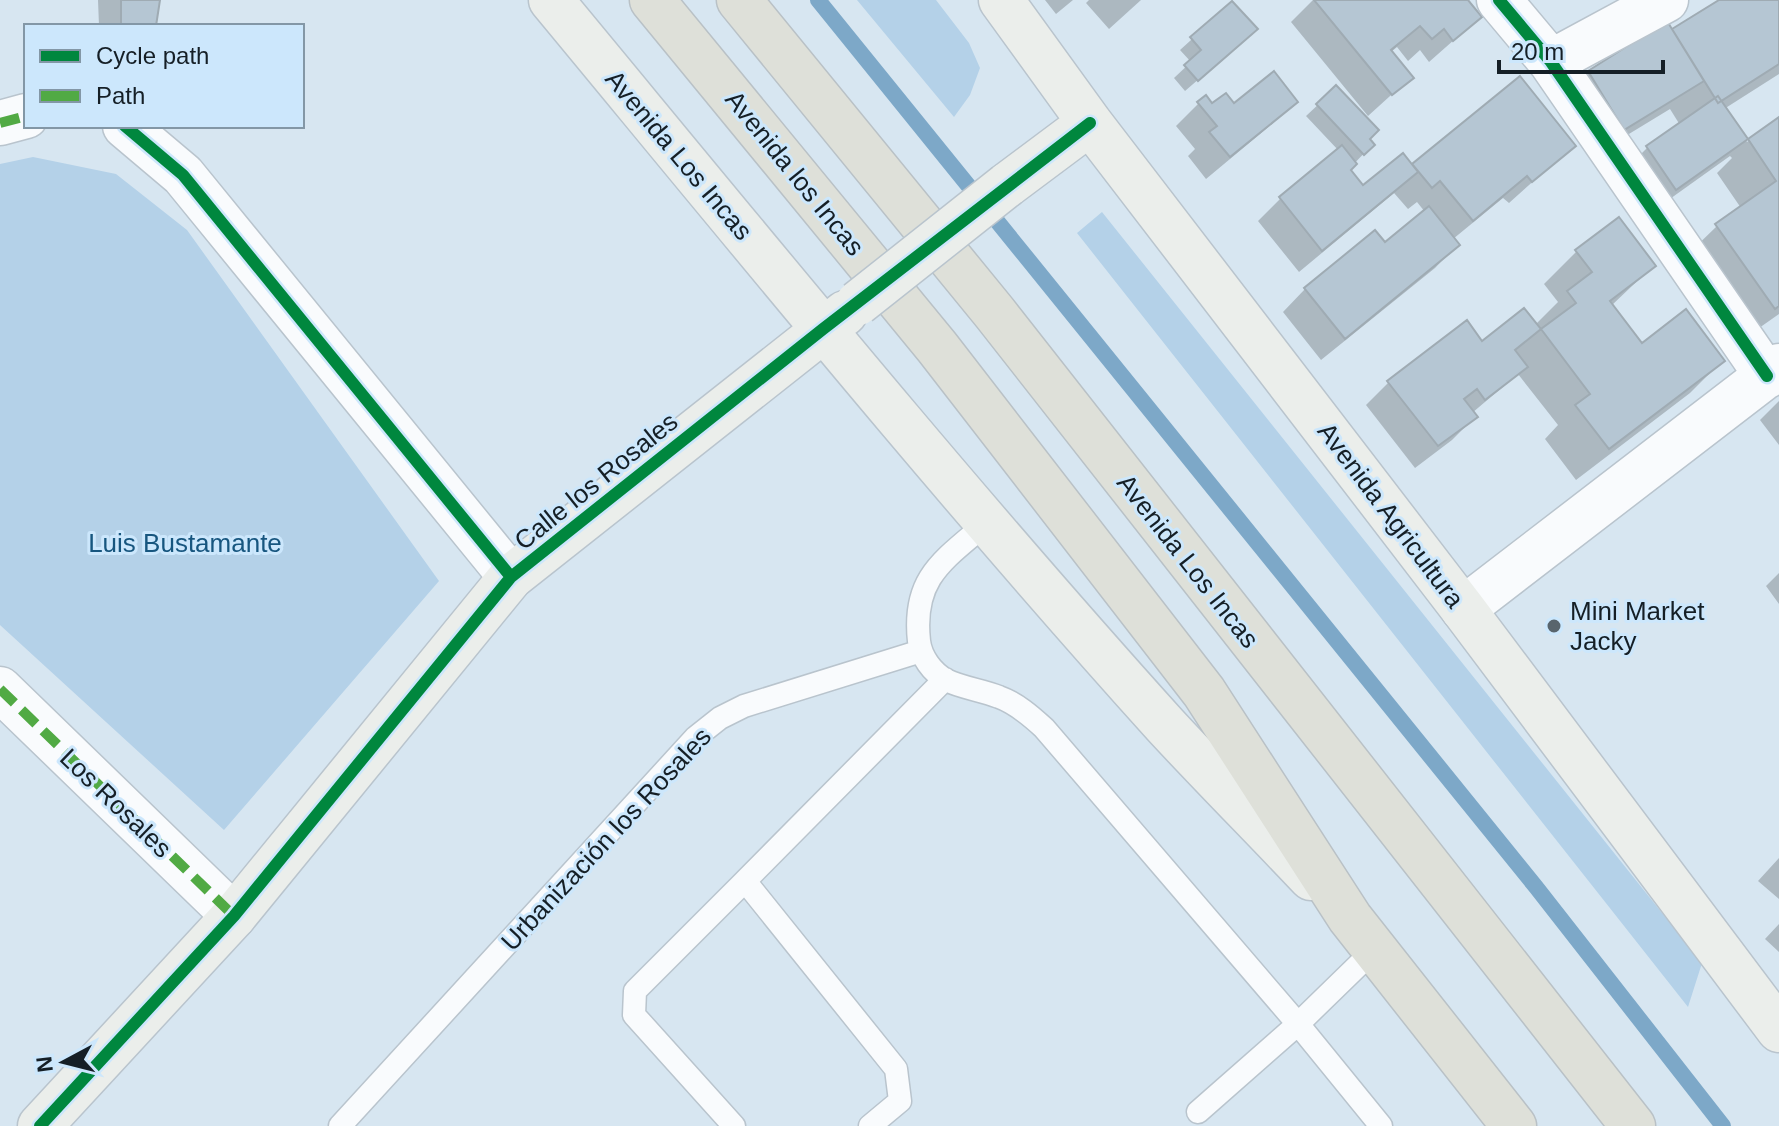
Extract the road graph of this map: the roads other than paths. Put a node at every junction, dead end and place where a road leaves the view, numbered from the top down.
1 (551, 0) edge
2 (652, 0) edge
3 (739, 0) edge
4 (1001, 0) edge
5 (1499, 0) edge
6 (1666, 0) edge
7 (1551, 62) junction
8 (24, 117) edge
9 (0, 123) edge
10 (1090, 123) junction
11 (127, 128) edge
12 (823, 329) junction
13 (937, 347) joint
14 (1774, 379) edge
15 (988, 522) junction
16 (511, 577) junction
17 (1463, 609) junction
18 (921, 651) junction
19 (945, 679) junction
20 (0, 689) edge
21 (745, 881) junction
22 (234, 916) junction
23 (1362, 934) junction
24 (1298, 1024) junction
25 (1779, 1030) edge
26 (1198, 1112) dead end
27 (40, 1126) edge
28 (340, 1126) edge
29 (734, 1126) edge
30 (870, 1126) edge
31 (1381, 1126) edge
32 (1514, 1126) edge
33 (1633, 1126) edge

1 - 12 main road, Avenida Los Incas
2 - 13 main road, Avenida los Incas
3 - 33 main road, Avenida Los Incas
4 - 10 main road, Avenida Agricultura
5 - 7 street
6 - 7 street
7 - 14 street
8 - 9 street
10 - 12 main road, Calle los Rosales, bridge
10 - 17 main road, Avenida Agricultura
11 - 16 street
12 - 15 main road, Avenida Los Incas
12 - 16 main road, Calle los Rosales
13 - 23 main road, Avenida Los Incas
14 - 17 street
15 - 18 lane
15 - 23 main road, Avenida Los Incas
16 - 22 main road, Calle los Rosales
17 - 25 main road, Avenida Agricultura
18 - 19 lane
18 - 28 lane, Urbanización los Rosales
19 - 21 lane
19 - 24 lane
20 - 22 street, Los Rosales
21 - 29 lane
21 - 30 lane
22 - 27 main road, Calle los Rosales
23 - 24 lane
23 - 32 main road, Avenida Los Incas
24 - 26 lane
24 - 31 lane

